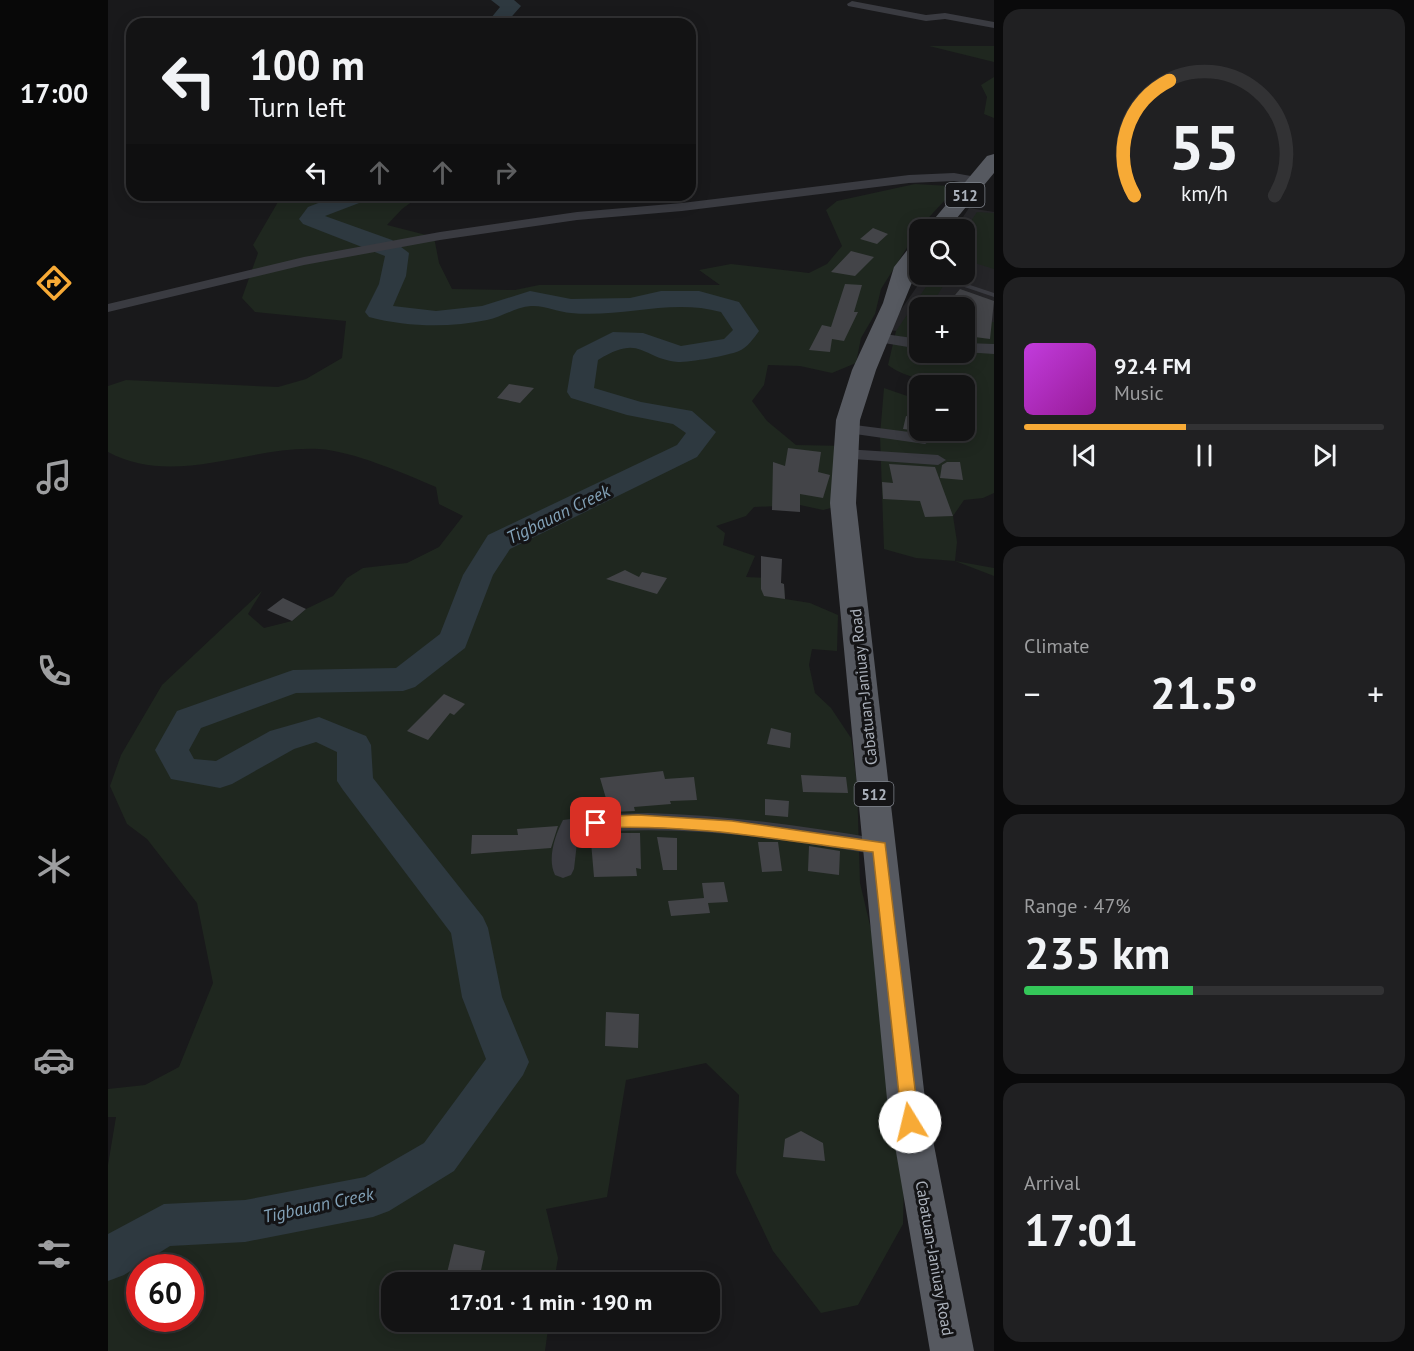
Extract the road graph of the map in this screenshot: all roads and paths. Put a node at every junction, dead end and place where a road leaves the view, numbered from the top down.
1 (852, 4) dead end
2 (994, 25) edge
3 (994, 160) edge
4 (977, 181) junction
5 (944, 219) edge
6 (909, 277) edge
7 (968, 285) edge
8 (994, 295) edge
9 (108, 308) edge
10 (877, 338) junction
11 (909, 343) edge
12 (975, 348) edge
13 (994, 349) edge
14 (909, 440) edge
15 (846, 442) junction
16 (938, 460) dead end
17 (880, 847) junction
18 (563, 869) dead end
19 (952, 1351) edge

1 - 2 street
3 - 4 main road, 512
4 - 5 main road, 512
4 - 9 street
6 - 10 main road, Cabatuan-Janiuay Road / 512
7 - 8 lane
10 - 11 street
10 - 15 main road, Cabatuan-Janiuay Road / 512
12 - 13 street
14 - 15 street
15 - 16 street
15 - 17 main road, Cabatuan-Janiuay Road / 512
17 - 18 street
17 - 19 main road, Cabatuan-Janiuay Road / 512

